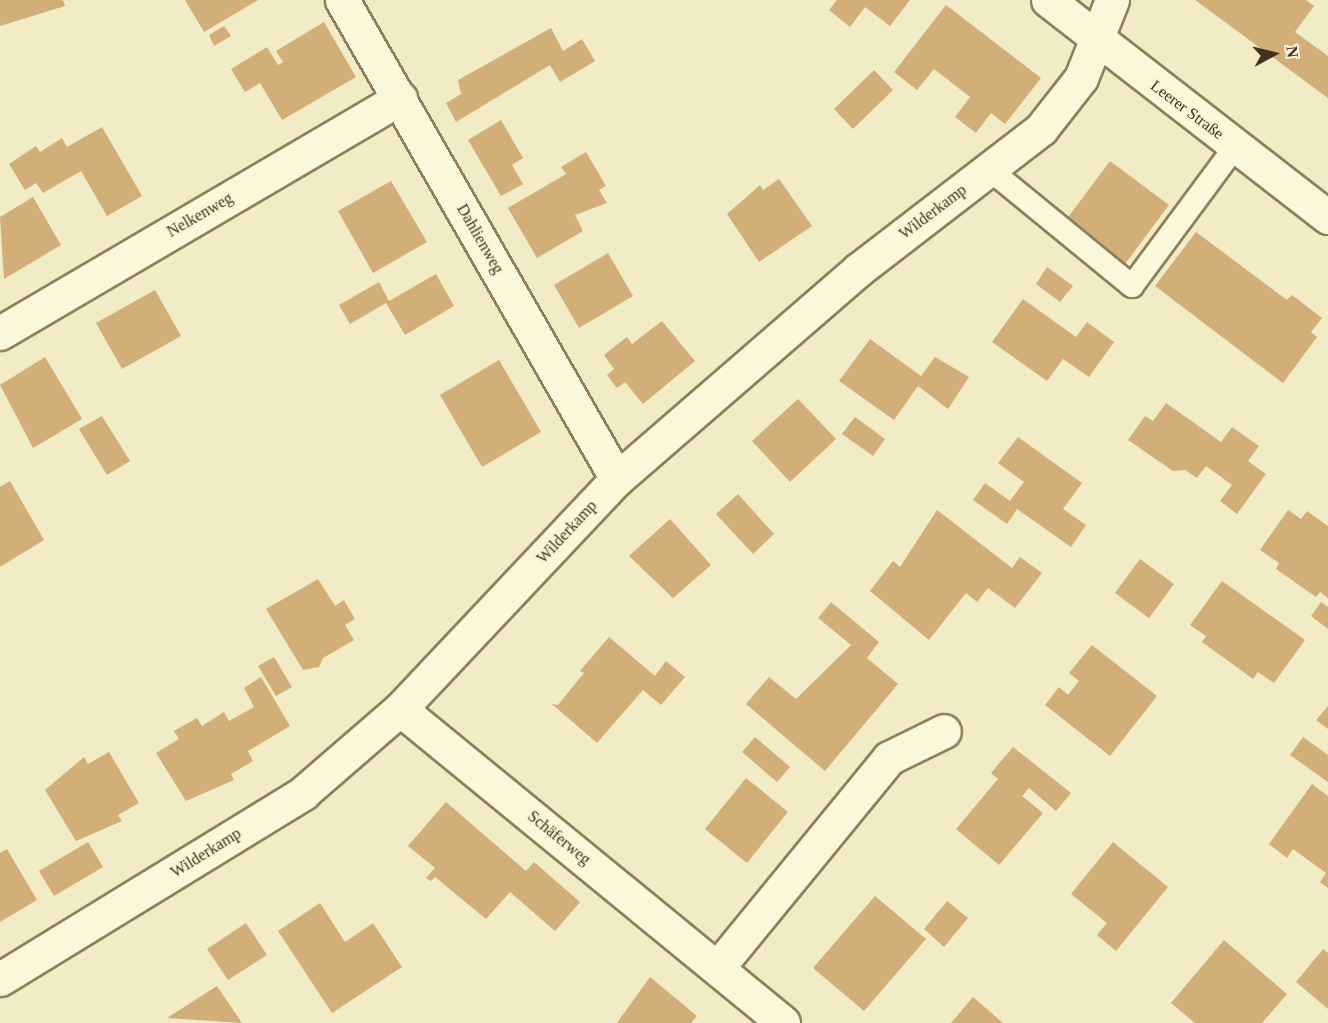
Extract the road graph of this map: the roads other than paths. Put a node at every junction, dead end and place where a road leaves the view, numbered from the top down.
1 (342, 0) edge
2 (1048, 0) edge
3 (1112, 0) edge
4 (1096, 40) junction
5 (400, 98) junction
6 (1235, 147) junction
7 (989, 169) junction
8 (1328, 217) edge
9 (0, 333) edge
10 (617, 479) junction
11 (400, 709) junction
12 (944, 731) dead end
13 (718, 967) junction
14 (0, 979) edge
15 (777, 1021) edge

1 - 5 street, Dahlienweg
2 - 4 street, Leerer Straße
3 - 4 street, Wilderkamp
4 - 6 street, Leerer Straße
4 - 7 street, Wilderkamp
5 - 9 street, Nelkenweg
5 - 10 street, Dahlienweg
6 - 7 lane
6 - 8 street, Leerer Straße
7 - 10 street, Wilderkamp
10 - 11 street, Wilderkamp
11 - 13 street, Schäferweg
11 - 14 street, Wilderkamp
12 - 13 street
13 - 15 street, Schäferweg

